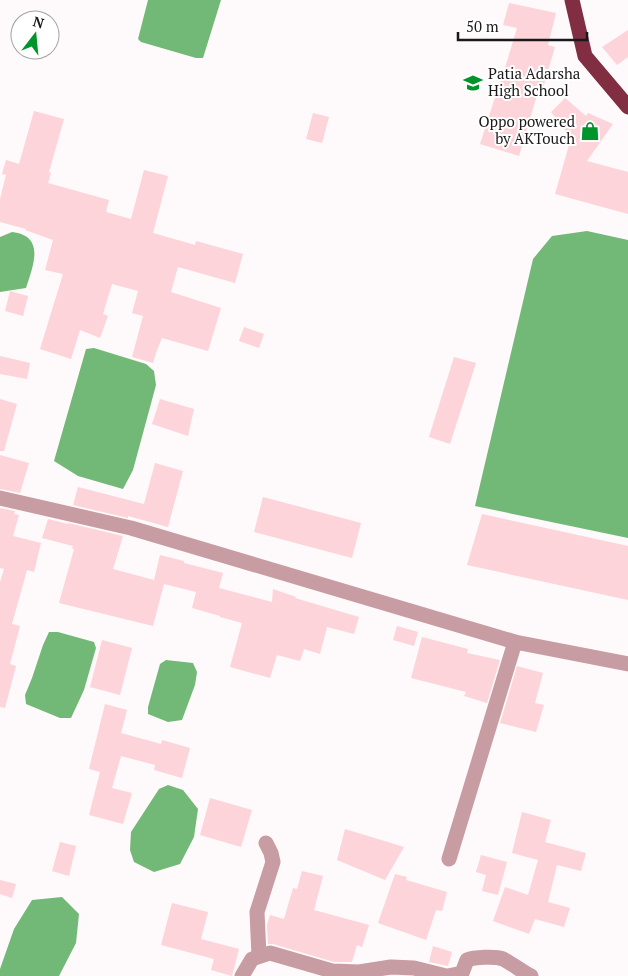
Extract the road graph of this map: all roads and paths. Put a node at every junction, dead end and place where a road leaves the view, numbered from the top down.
1 (572, 0) edge
2 (628, 108) edge
3 (0, 498) edge
4 (515, 642) junction
5 (628, 664) edge
6 (266, 843) dead end
7 (449, 859) dead end
8 (259, 956) junction
9 (242, 976) edge
10 (447, 976) edge
11 (531, 976) edge

1 - 2 highway
3 - 4 street
4 - 5 street
4 - 7 street
6 - 8 street
8 - 9 street
8 - 10 street
10 - 11 street

